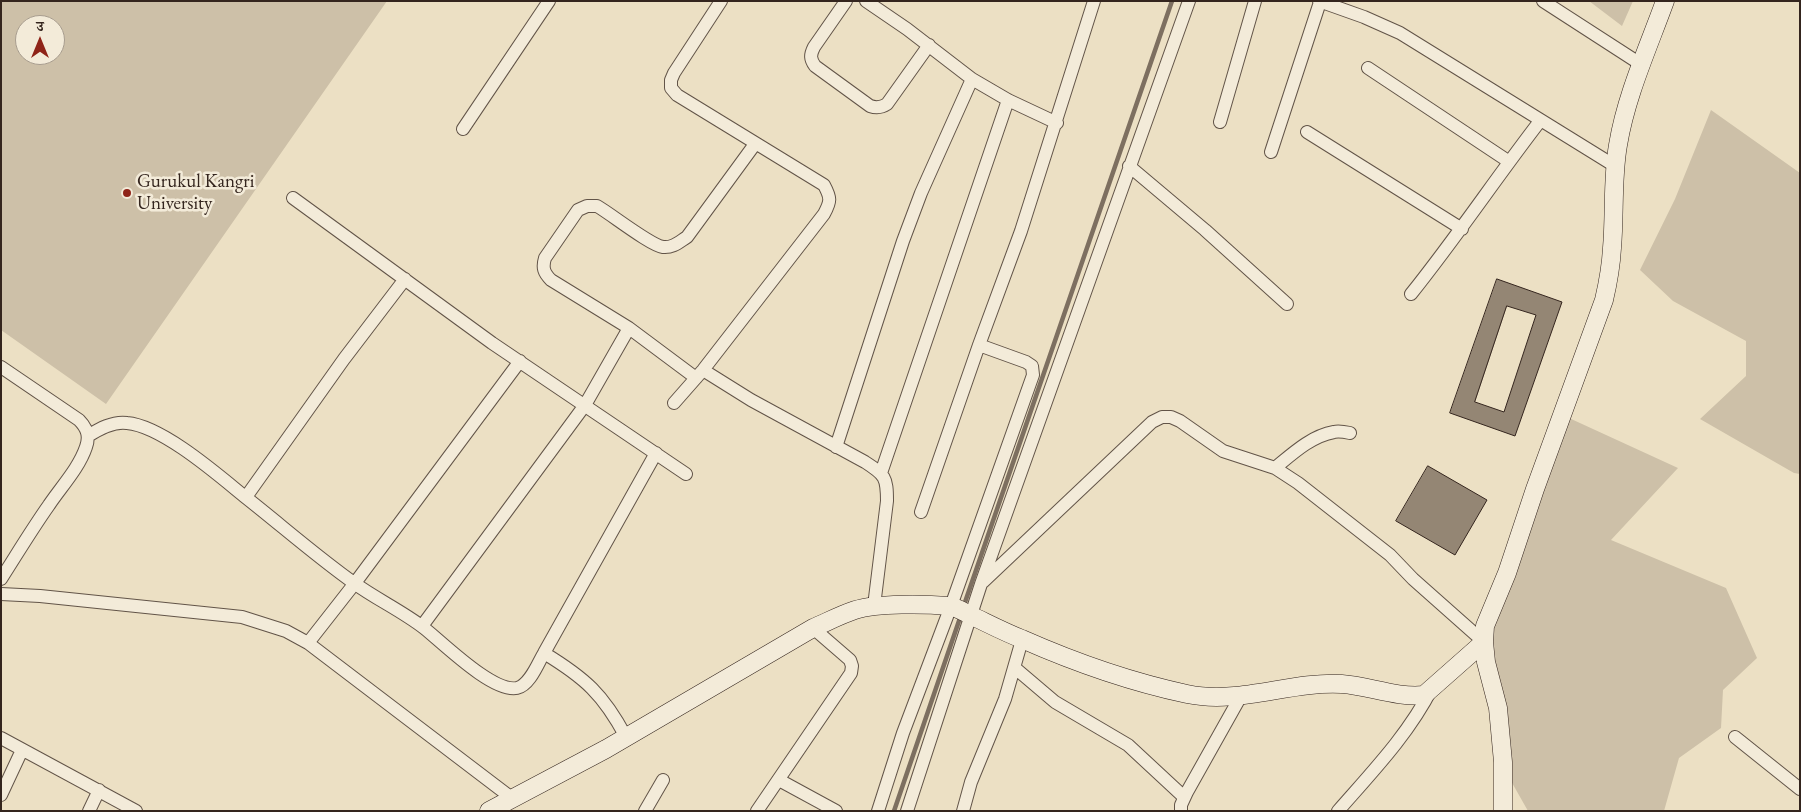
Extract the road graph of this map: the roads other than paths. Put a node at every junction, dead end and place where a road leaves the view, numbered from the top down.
1 (549, 1) edge
2 (721, 1) edge
3 (846, 1) edge
4 (866, 1) edge
5 (1189, 1) edge
6 (1255, 1) edge
7 (1543, 1) edge
8 (1665, 1) edge
9 (1094, 2) edge
10 (1320, 2) edge
11 (929, 45) junction
12 (1642, 65) junction
13 (1368, 68) dead end
14 (972, 79) junction
15 (1008, 100) junction
16 (1540, 121) junction
17 (1220, 122) dead end
18 (1057, 123) junction
19 (463, 129) dead end
20 (1308, 132) dead end
21 (755, 144) junction
22 (1271, 152) dead end
23 (1508, 161) junction
24 (1129, 166) junction
25 (1615, 166) junction
26 (293, 198) dead end
27 (1462, 229) junction
28 (405, 279) junction
29 (1411, 294) dead end
30 (1286, 304) dead end
31 (630, 328) junction
32 (979, 345) junction
33 (520, 361) junction
34 (1, 366) edge
35 (700, 374) junction
36 (674, 403) dead end
37 (585, 405) junction
38 (1350, 433) dead end
39 (88, 436) junction
40 (836, 447) junction
41 (656, 453) junction
42 (1275, 468) junction
43 (881, 473) junction
44 (686, 474) dead end
45 (246, 498) junction
46 (921, 512) dead end
47 (1, 579) edge
48 (355, 583) junction
49 (981, 584) junction
50 (1, 594) edge
51 (874, 606) junction
52 (961, 611) junction
53 (422, 626) junction
54 (813, 628) junction
55 (1022, 640) junction
56 (1484, 642) junction
57 (308, 643) junction
58 (544, 653) junction
59 (1015, 668) junction
60 (1432, 688) junction
61 (1242, 694) junction
62 (626, 737) junction
63 (1735, 737) dead end
64 (1, 738) edge
65 (22, 750) junction
66 (663, 780) dead end
67 (778, 780) junction
68 (1800, 789) edge
69 (98, 790) junction
70 (1, 795) edge
71 (1184, 797) junction
72 (511, 804) edge
73 (89, 811) edge
74 (136, 811) edge
75 (489, 811) edge
76 (644, 811) edge
77 (757, 811) edge
78 (836, 811) edge
79 (878, 811) edge
80 (907, 811) edge
81 (963, 811) edge
82 (1181, 811) edge
83 (1338, 811) edge
84 (1503, 811) edge

1 - 19 street
2 - 21 street
3 - 11 street
4 - 11 street
5 - 24 street
6 - 17 street
7 - 12 street
8 - 12 street
9 - 18 street
10 - 16 street
10 - 22 street
11 - 14 street
12 - 25 street
13 - 23 street
14 - 15 street
14 - 40 street
15 - 18 street
15 - 43 street
16 - 23 street
16 - 25 street
18 - 32 street
20 - 27 street
21 - 31 street
21 - 35 street
23 - 27 street
24 - 30 street
24 - 49 street
25 - 56 street
26 - 28 street
27 - 29 street
28 - 33 street
28 - 45 street
31 - 35 street
31 - 37 street
32 - 46 street
32 - 52 street
33 - 37 street
33 - 48 street
34 - 39 street
35 - 36 street
35 - 40 street
37 - 41 street
37 - 53 street
38 - 42 street
39 - 45 street
39 - 47 street
40 - 43 street
41 - 44 street
41 - 58 street
42 - 49 street
42 - 56 street
43 - 51 street
45 - 48 street
48 - 53 street
48 - 57 street
49 - 52 street
50 - 57 street
51 - 52 street
51 - 54 street
52 - 55 street
52 - 79 street
52 - 80 street
53 - 58 street
54 - 62 street
54 - 67 street
55 - 59 street
55 - 61 street
56 - 60 street
56 - 84 street
57 - 72 street
58 - 62 street
59 - 71 street
59 - 81 street
60 - 61 street
60 - 83 street
61 - 71 street
62 - 72 street
63 - 68 street
64 - 65 street
65 - 69 street
65 - 70 street
66 - 76 street
67 - 77 street
67 - 78 street
69 - 73 street
69 - 74 street
71 - 82 street
72 - 75 street

